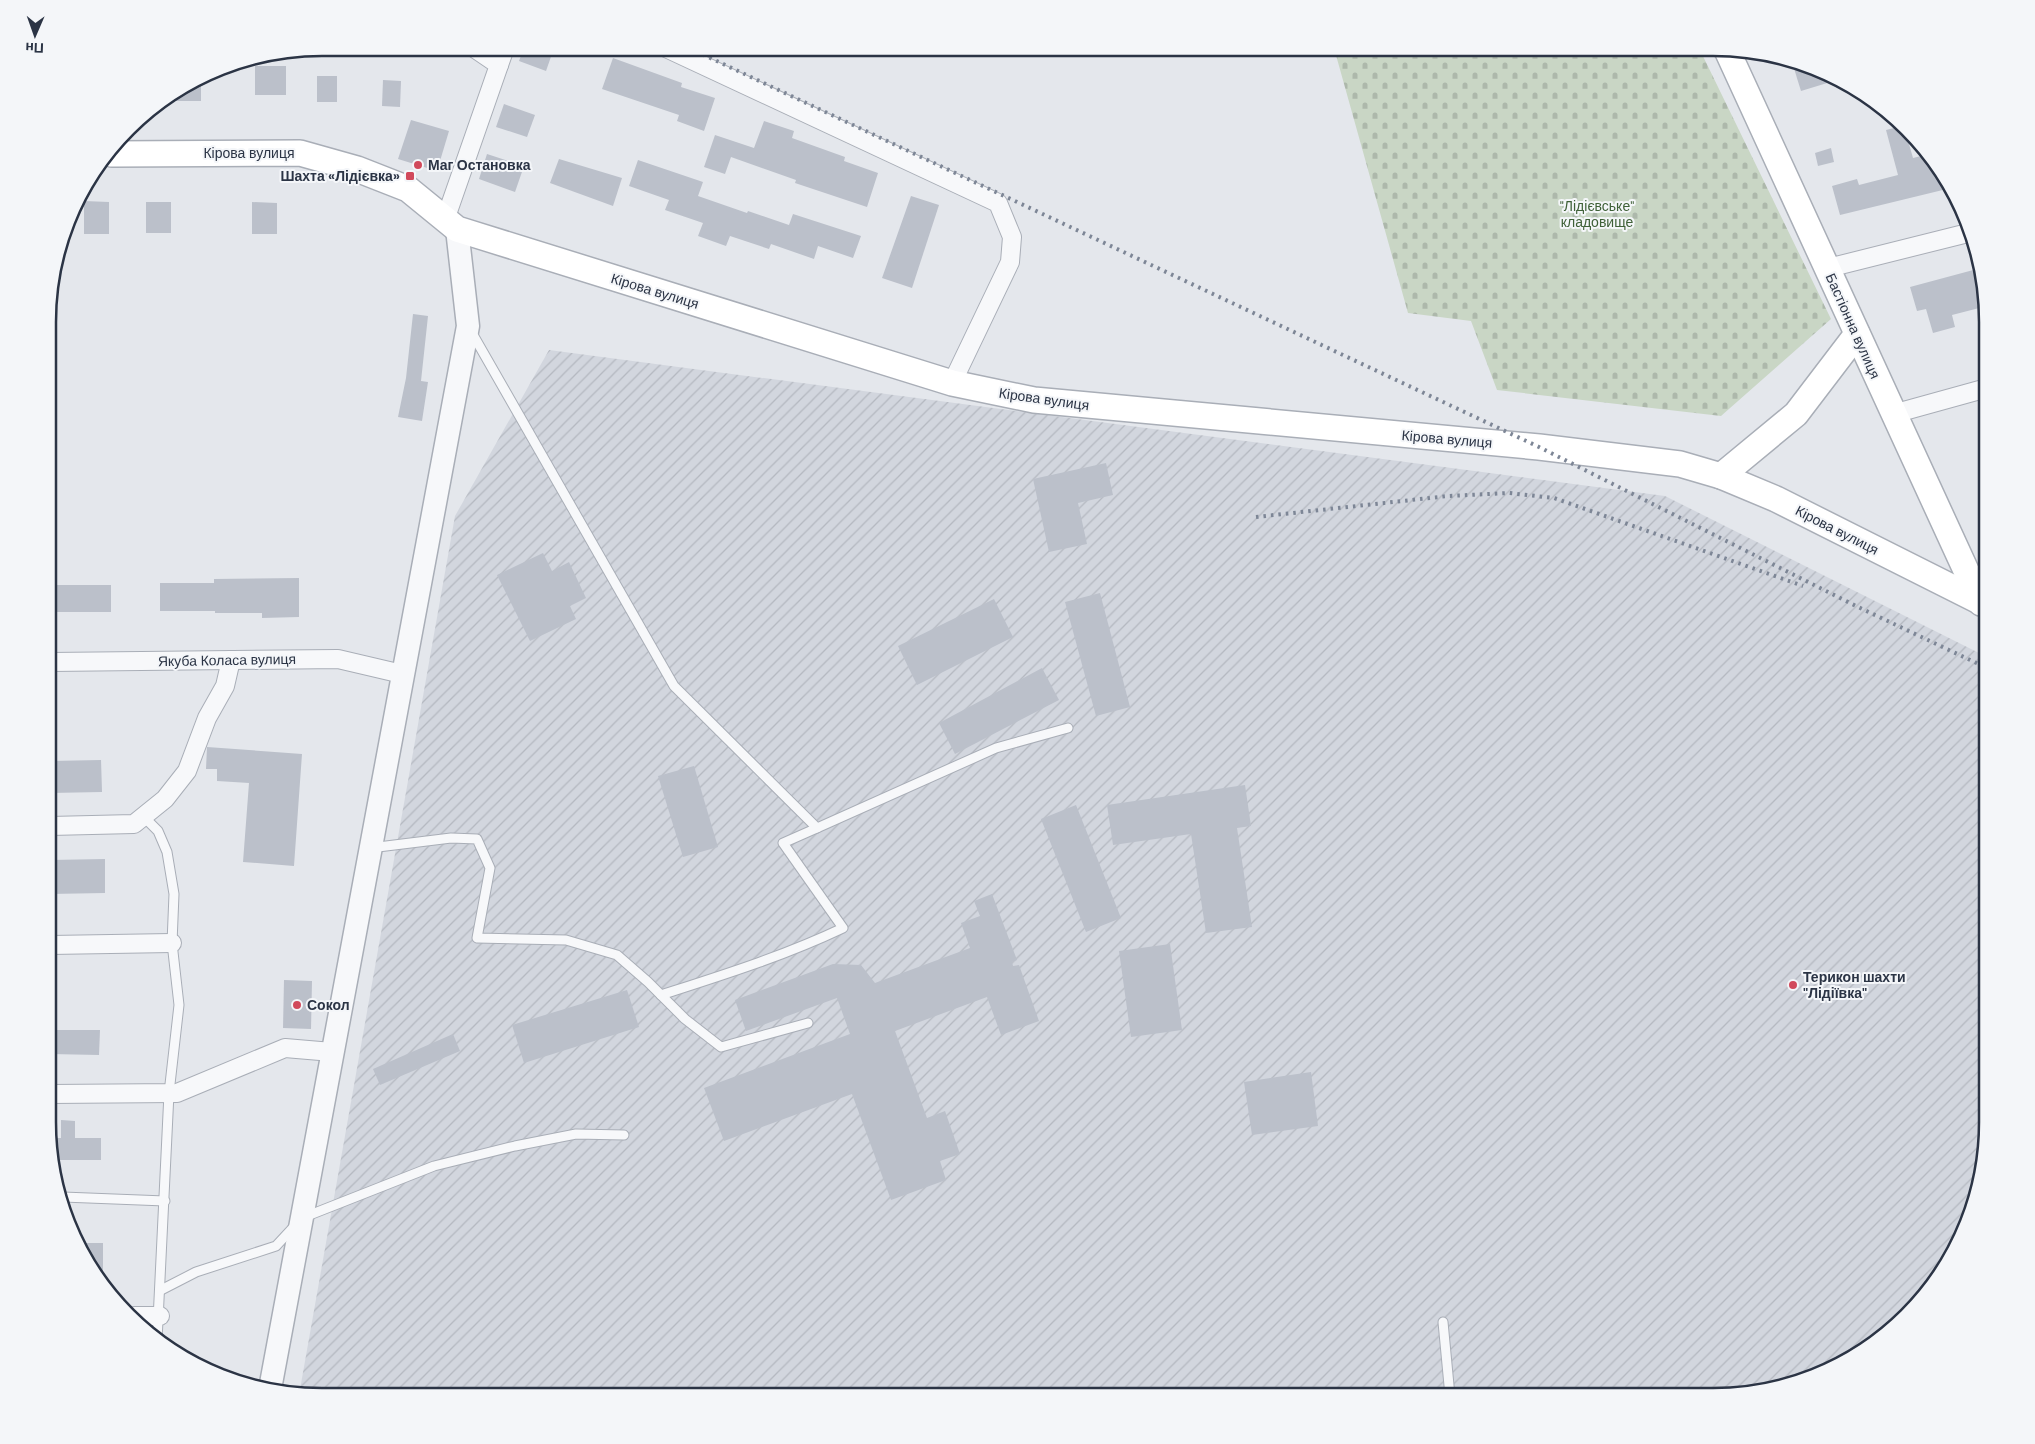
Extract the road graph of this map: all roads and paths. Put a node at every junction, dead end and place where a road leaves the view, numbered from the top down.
1 (486, 56) edge
2 (502, 56) edge
3 (683, 56) edge
4 (1730, 57) edge
5 (499, 65) junction
6 (116, 154) edge
7 (451, 224) junction
8 (1964, 234) edge
9 (1828, 268) junction
10 (468, 326) junction
11 (1857, 334) junction
12 (952, 384) junction
13 (1979, 390) edge
14 (1893, 414) junction
15 (1721, 476) junction
16 (1979, 594) edge
17 (1979, 601) edge
18 (231, 660) junction
19 (56, 662) edge
20 (402, 674) junction
21 (1068, 728) dead end
22 (143, 816) junction
23 (56, 826) edge
24 (816, 828) junction
25 (370, 848) junction
26 (172, 943) junction
27 (56, 945) edge
28 (661, 995) junction
29 (808, 1023) dead end
30 (332, 1052) junction
31 (169, 1093) junction
32 (56, 1094) edge
33 (624, 1135) dead end
34 (67, 1197) edge
35 (165, 1201) junction
36 (302, 1218) junction
37 (161, 1290) junction
38 (140, 1316) edge
39 (160, 1316) junction
40 (1443, 1322) dead end
41 (159, 1332) edge
42 (271, 1383) edge
43 (1449, 1388) edge

1 - 5 street
2 - 5 street
3 - 12 street
4 - 9 main road, Бастіонна вулиця
5 - 7 street
6 - 7 main road, Кірова вулиця
7 - 10 street
7 - 12 main road, Кірова вулиця
8 - 9 street
9 - 11 main road, Бастіонна вулиця
10 - 20 street
10 - 24 lane
11 - 14 main road, Бастіонна вулиця
11 - 15 main road
12 - 15 main road, Кірова вулиця
13 - 14 street
14 - 16 main road, Бастіонна вулиця
15 - 17 main road, Кірова вулиця
18 - 19 street, Якуба Коласа вулиця
18 - 20 street, Якуба Коласа вулиця
18 - 22 street
20 - 25 street
21 - 24 lane
22 - 23 street
22 - 26 lane
24 - 28 lane
25 - 28 lane
25 - 30 street
26 - 27 street
26 - 31 lane
28 - 29 lane
30 - 31 street
30 - 36 street
31 - 32 street
31 - 35 lane
33 - 36 lane
34 - 35 lane
35 - 37 lane
36 - 37 lane
36 - 42 street
37 - 39 lane
38 - 39 street
39 - 41 lane
40 - 43 lane

